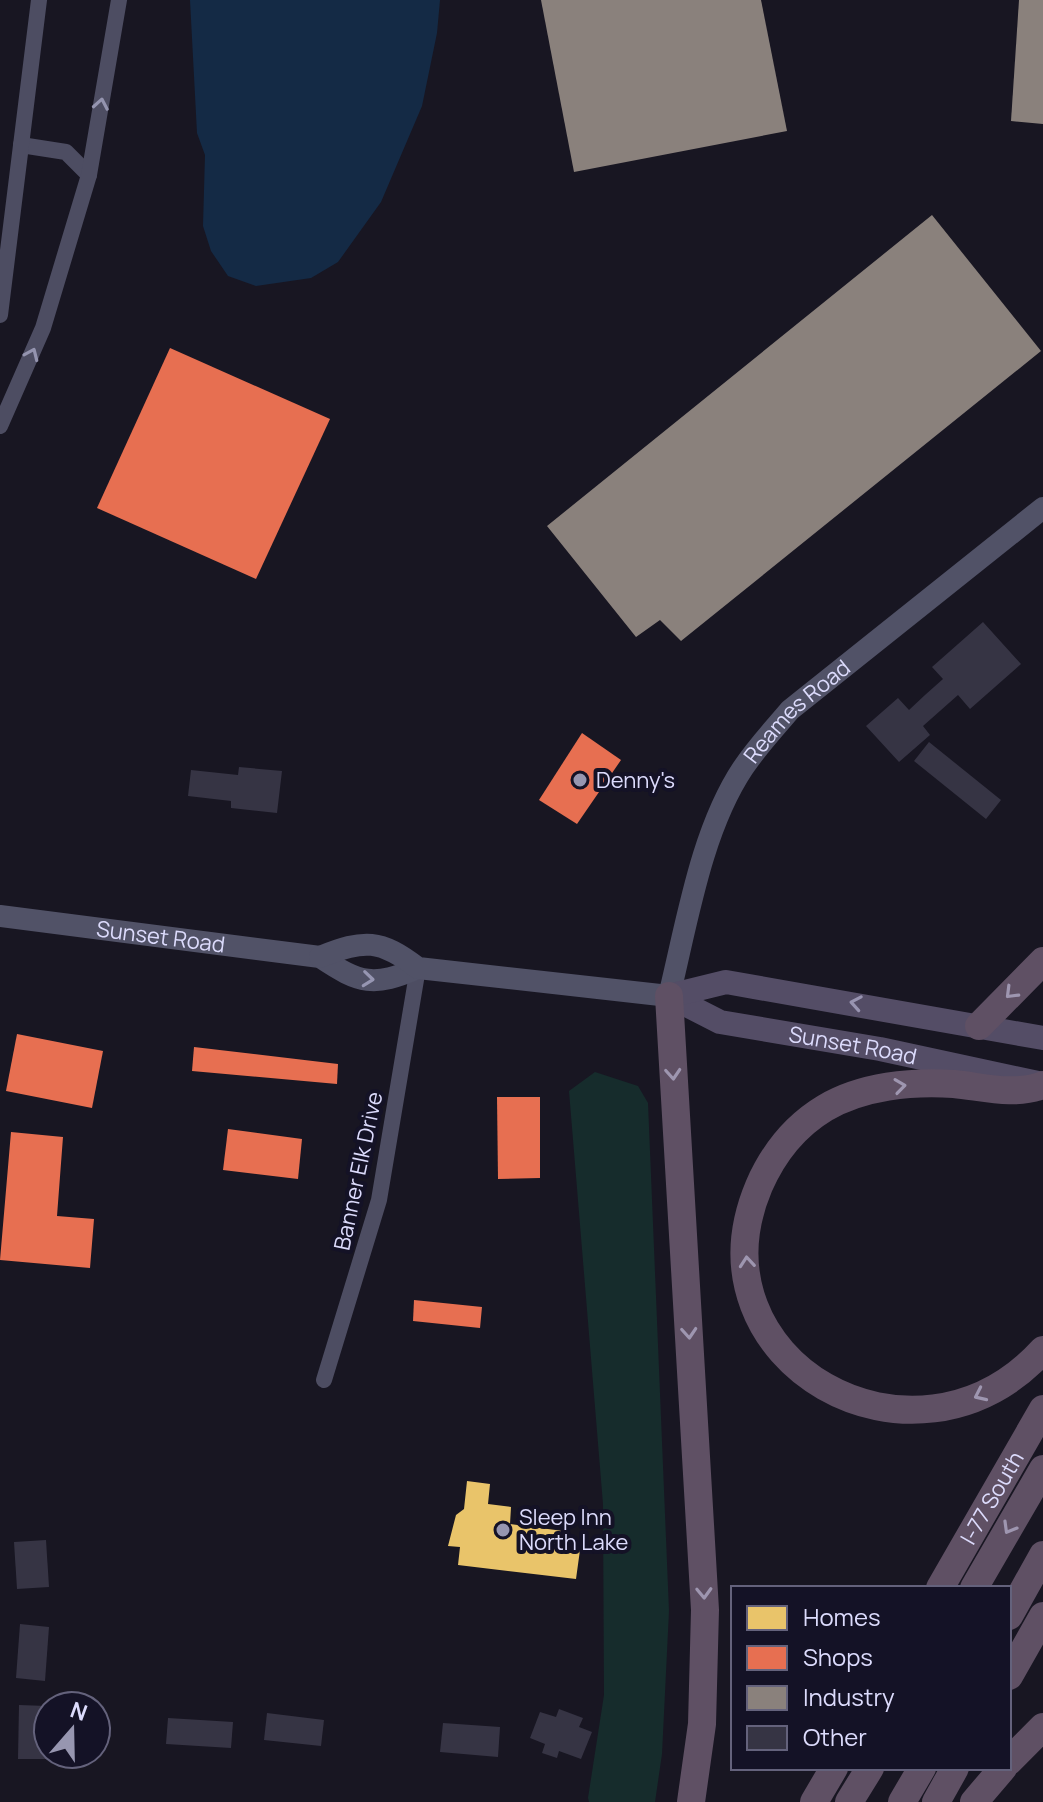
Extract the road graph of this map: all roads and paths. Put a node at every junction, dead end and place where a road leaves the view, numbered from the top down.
1 (39, 0) edge
2 (119, 0) edge
3 (21, 145) junction
4 (89, 175) junction
5 (0, 315) edge
6 (0, 426) edge
7 (1043, 508) edge
8 (0, 916) edge
9 (320, 957) junction
10 (1043, 961) edge
11 (418, 968) junction
12 (669, 996) junction
13 (979, 1026) junction
14 (1043, 1038) edge
15 (1043, 1085) edge
16 (1043, 1350) edge
17 (324, 1380) dead end
18 (1043, 1409) edge
19 (1043, 1469) edge
20 (1043, 1555) edge
21 (941, 1586) edge
22 (975, 1586) edge
23 (1011, 1612) edge
24 (1043, 1616) edge
25 (1011, 1672) edge
26 (1043, 1727) edge
27 (1011, 1759) edge
28 (833, 1770) edge
29 (869, 1770) edge
30 (921, 1770) edge
31 (954, 1770) edge
32 (1001, 1770) edge
33 (691, 1802) edge
34 (814, 1802) edge
35 (849, 1802) edge
36 (902, 1802) edge
37 (936, 1802) edge
38 (974, 1802) edge

1 - 3 street
4 -> 2 street
3 - 4 street
3 - 5 street
6 -> 4 street
7 - 12 main road, Reames Road
8 - 9 main road, Sunset Road
9 -> 11 main road, Sunset Road
9 - 11 main road, Sunset Road
10 -> 13 highway
11 - 12 main road, Sunset Road
11 - 17 street, Banner Elk Drive
13 -> 12 main road, Sunset Road
12 - 15 main road, Sunset Road
12 -> 33 highway
13 - 14 main road, Sunset Road
16 -> 15 highway
18 - 21 highway, I-77 South
19 -> 22 highway
20 - 23 highway
24 - 25 highway
26 - 27 highway
28 - 34 highway
29 - 35 highway
30 - 36 highway
31 - 37 highway
32 - 38 highway

